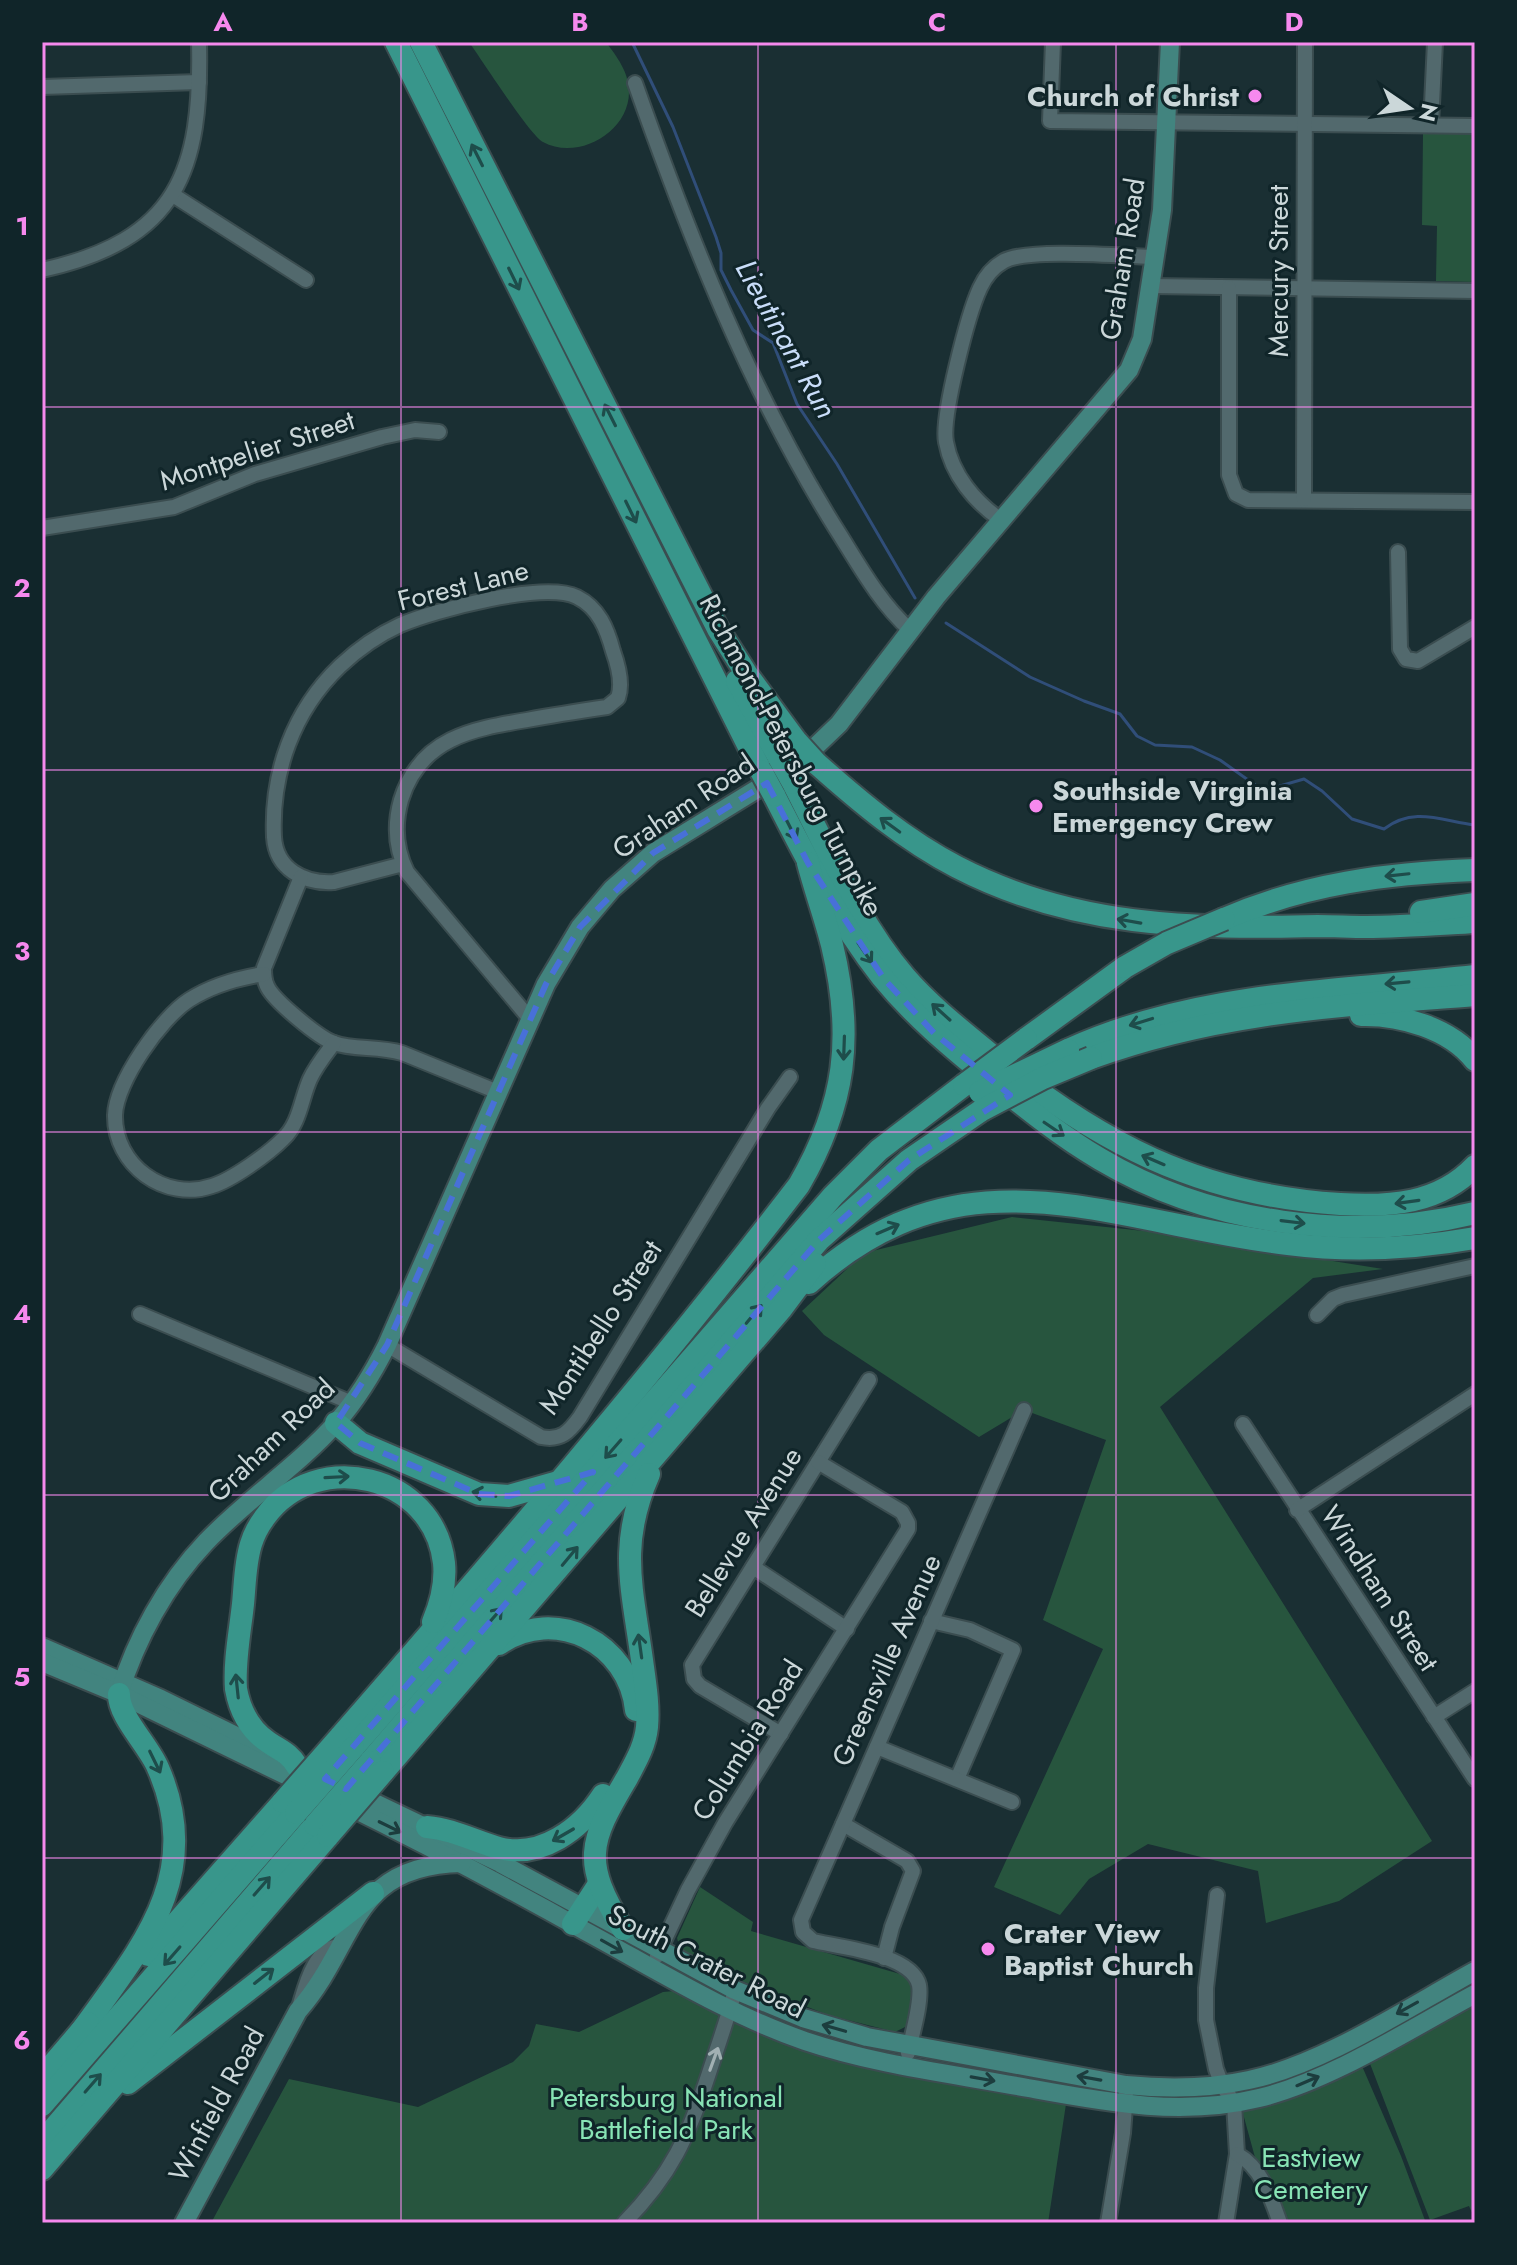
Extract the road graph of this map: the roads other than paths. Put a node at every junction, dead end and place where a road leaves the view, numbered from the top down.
1 (199, 42) edge
2 (396, 42) edge
3 (421, 42) edge
4 (1053, 42) edge
5 (1170, 42) edge
6 (1305, 42) edge
7 (1435, 42) edge
8 (199, 82) junction
9 (635, 83) dead end
10 (42, 87) edge
11 (1167, 123) junction
12 (1304, 124) junction
13 (1431, 125) junction
14 (1475, 126) edge
15 (173, 195) junction
16 (1156, 257) junction
17 (42, 270) edge
18 (306, 280) dead end
19 (1151, 286) junction
20 (1229, 288) junction
21 (1305, 289) junction
22 (1475, 291) edge
23 (439, 432) dead end
24 (1304, 499) junction
25 (1475, 502) edge
26 (1001, 520) junction
27 (42, 528) edge
28 (1398, 552) dead end
29 (695, 585) junction
30 (1475, 627) edge
31 (910, 630) junction
32 (784, 789) junction
33 (808, 863) junction
34 (403, 864) junction
35 (1475, 870) edge
36 (301, 877) junction
37 (1475, 904) edge
38 (1475, 922) edge
39 (1262, 927) junction
40 (264, 974) junction
41 (1475, 976) edge
42 (1475, 995) edge
43 (530, 1019) junction
44 (1228, 1020) junction
45 (334, 1043) junction
46 (1475, 1060) edge
47 (790, 1077) dead end
48 (498, 1092) junction
49 (976, 1096) junction
50 (952, 1129) junction
51 (1475, 1166) edge
52 (1475, 1213) edge
53 (1475, 1238) edge
54 (1475, 1266) edge
55 (755, 1284) junction
56 (782, 1308) junction
57 (140, 1314) dead end
58 (1317, 1315) dead end
59 (387, 1345) junction
60 (869, 1380) dead end
61 (1475, 1394) edge
62 (352, 1403) junction
63 (1024, 1410) dead end
64 (336, 1423) junction
65 (1243, 1424) dead end
66 (604, 1427) junction
67 (664, 1445) junction
68 (818, 1462) junction
69 (559, 1482) junction
70 (1297, 1510) junction
71 (753, 1567) junction
72 (931, 1621) junction
73 (847, 1629) junction
74 (428, 1635) junction
75 (42, 1647) edge
76 (482, 1657) junction
77 (42, 1662) edge
78 (121, 1688) junction
79 (1475, 1691) edge
80 (1434, 1717) junction
81 (781, 1734) junction
82 (877, 1747) junction
83 (361, 1755) junction
84 (297, 1766) junction
85 (957, 1779) junction
86 (1475, 1779) edge
87 (1012, 1802) dead end
88 (305, 1819) junction
89 (843, 1824) junction
90 (427, 1827) junction
91 (462, 1863) junction
92 (599, 1884) junction
93 (373, 1893) junction
94 (1217, 1895) dead end
95 (578, 1916) junction
96 (623, 1929) junction
97 (660, 1950) junction
98 (884, 1958) junction
99 (651, 1967) junction
100 (1475, 1971) edge
101 (735, 1990) junction
102 (1475, 1994) edge
103 (730, 2009) junction
104 (80, 2033) junction
105 (910, 2046) junction
106 (906, 2065) junction
107 (42, 2077) edge
108 (1126, 2085) junction
109 (1222, 2085) junction
110 (1234, 2103) junction
111 (42, 2105) edge
112 (1126, 2105) junction
113 (92, 2110) junction
114 (42, 2142) edge
115 (1237, 2154) junction
116 (42, 2169) edge
117 (184, 2223) edge
118 (624, 2223) edge
119 (1108, 2223) edge
120 (1226, 2223) edge
121 (1280, 2223) edge

1 - 8 street
2 -> 32 highway, Richmond-Petersburg Turnpike, bridge
29 -> 3 highway, Richmond-Petersburg Turnpike
4 - 11 street
5 - 11 main road, Graham Road
6 - 12 street, Mercury Street
7 - 13 street
8 - 10 street
8 - 15 street
9 - 31 street
11 - 12 street
11 - 16 main road, Graham Road
12 - 13 street
12 - 21 street, Mercury Street
13 - 14 street
15 - 17 street
15 - 18 street
16 - 19 main road, Graham Road
16 - 26 street
19 - 20 street
19 - 26 main road, Graham Road
20 - 21 street
20 - 24 street
21 - 22 street
21 - 24 street, Mercury Street
23 - 27 street, Montpelier Street
24 - 25 street
26 - 31 main road, Graham Road
28 - 30 street
29 - 32 highway, bridge
39 -> 29 highway, Richmond-Petersburg Turnpike, bridge
31 - 43 main road, Graham Road
32 -> 33 highway, Richmond-Petersburg Turnpike
51 -> 32 highway
33 -> 52 highway, Richmond-Petersburg Turnpike
33 -> 66 highway
34 - 36 street
34 - 36 street, Forest Lane
34 - 43 street
35 -> 49 highway, bridge
36 - 40 street
37 - 39 highway
38 - 39 highway, Richmond-Petersburg Turnpike
40 - 45 street
40 - 45 street
41 -> 49 highway, bridge
42 - 44 highway
43 - 48 main road, Graham Road
44 - 46 highway
44 - 49 highway, bridge
45 - 48 street
47 - 59 street, Montibello Street
48 - 59 main road, Graham Road
49 - 50 highway
49 - 55 highway
50 - 56 highway
83 -> 50 highway
56 -> 53 highway
54 - 58 street
55 - 66 highway
55 -> 83 highway
56 - 67 highway
57 - 62 street
59 - 62 main road, Graham Road
60 - 68 street, Bellevue Avenue
61 - 70 street
62 - 64 main road, Graham Road
63 - 72 street, Greensville Avenue
69 -> 64 highway
64 - 78 main road, Graham Road
65 - 70 street, Windham Street
66 - 69 highway
76 -> 67 highway
92 -> 67 highway
68 - 71 street, Bellevue Avenue
68 - 73 street, Columbia Road
69 - 74 highway
70 - 80 street, Windham Street
71 - 73 street
71 - 81 street, Bellevue Avenue
72 - 82 street, Greensville Avenue
72 - 85 street
73 - 81 street, Columbia Road
74 - 83 highway
84 -> 74 highway
75 - 78 main road, South Crater Road
76 - 83 highway
76 -> 90 highway
77 - 78 main road, South Crater Road
78 - 84 main road, South Crater Road
78 -> 91 main road, South Crater Road
78 -> 104 highway
79 - 80 street
80 - 86 street, Windham Street
81 - 97 street, Columbia Road
82 - 85 street
82 - 89 street, Greensville Avenue
83 - 88 highway, bridge
83 - 88 highway, bridge
84 - 90 main road, South Crater Road
85 - 87 street
88 - 104 highway
88 -> 111 highway
88 - 113 highway
114 -> 88 highway
89 - 98 street
89 - 98 street, Greensville Avenue
90 - 95 main road, South Crater Road
91 - 93 main road, Winfield Road
91 - 95 main road, South Crater Road
92 - 95 highway
92 - 96 highway
113 -> 93 highway
93 - 117 main road, Winfield Road
94 - 109 street
95 - 96 main road, South Crater Road
95 -> 99 main road, South Crater Road
96 - 97 main road, South Crater Road
97 - 99 street, Columbia Road
97 - 101 main road, South Crater Road
98 - 105 street
99 - 103 main road, South Crater Road
100 -> 109 main road, South Crater Road
101 - 103 street
105 -> 101 main road, South Crater Road
110 -> 102 main road, South Crater Road
103 - 106 main road, South Crater Road
118 -> 103 street
104 - 107 highway
105 - 106 street
108 -> 105 main road, South Crater Road
106 -> 112 main road, South Crater Road
108 - 109 main road, South Crater Road
108 - 112 street
109 - 110 street
110 - 112 main road, South Crater Road
110 - 115 street
112 - 119 street
113 - 116 highway
115 - 120 street
115 - 121 street

